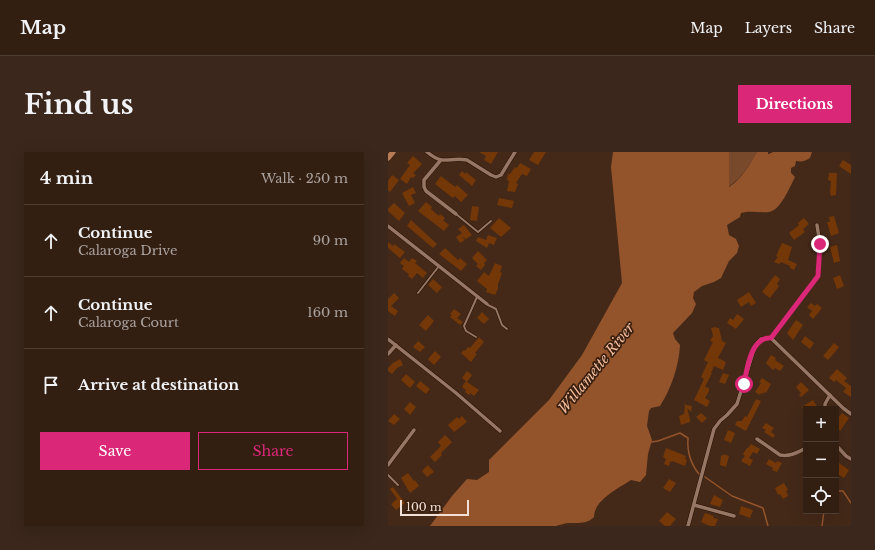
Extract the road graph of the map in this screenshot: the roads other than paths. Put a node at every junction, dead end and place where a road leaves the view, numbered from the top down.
1 (393, 152) edge
2 (427, 152) edge
3 (516, 152) edge
4 (388, 158) edge
5 (440, 160) junction
6 (456, 214) joint
7 (491, 221) dead end
8 (817, 225) dead end
9 (388, 226) edge
10 (439, 266) junction
11 (418, 294) dead end
12 (477, 296) junction
13 (486, 304) joint
14 (507, 329) dead end
15 (476, 337) dead end
16 (771, 338) junction
17 (388, 339) edge
18 (396, 345) junction
19 (388, 354) edge
20 (830, 395) junction
21 (825, 406) edge
22 (851, 414) edge
23 (414, 430) dead end
24 (500, 431) dead end
25 (756, 439) dead end
26 (839, 448) edge
27 (803, 450) edge
28 (851, 459) edge
29 (388, 465) edge
30 (388, 475) edge
31 (398, 485) dead end
32 (694, 505) junction
33 (734, 516) dead end
34 (688, 526) edge

1 - 4 street
2 - 5 street
3 - 5 street
5 - 6 street
6 - 7 lane
8 - 16 street
9 - 10 street
10 - 11 lane
10 - 12 street
12 - 13 street
12 - 15 lane
13 - 14 lane
16 - 20 street
16 - 32 street
17 - 18 street
18 - 19 street
18 - 24 street
20 - 21 street
20 - 22 street
23 - 29 street
25 - 27 street
26 - 28 street
30 - 31 lane
32 - 33 street
32 - 34 street

